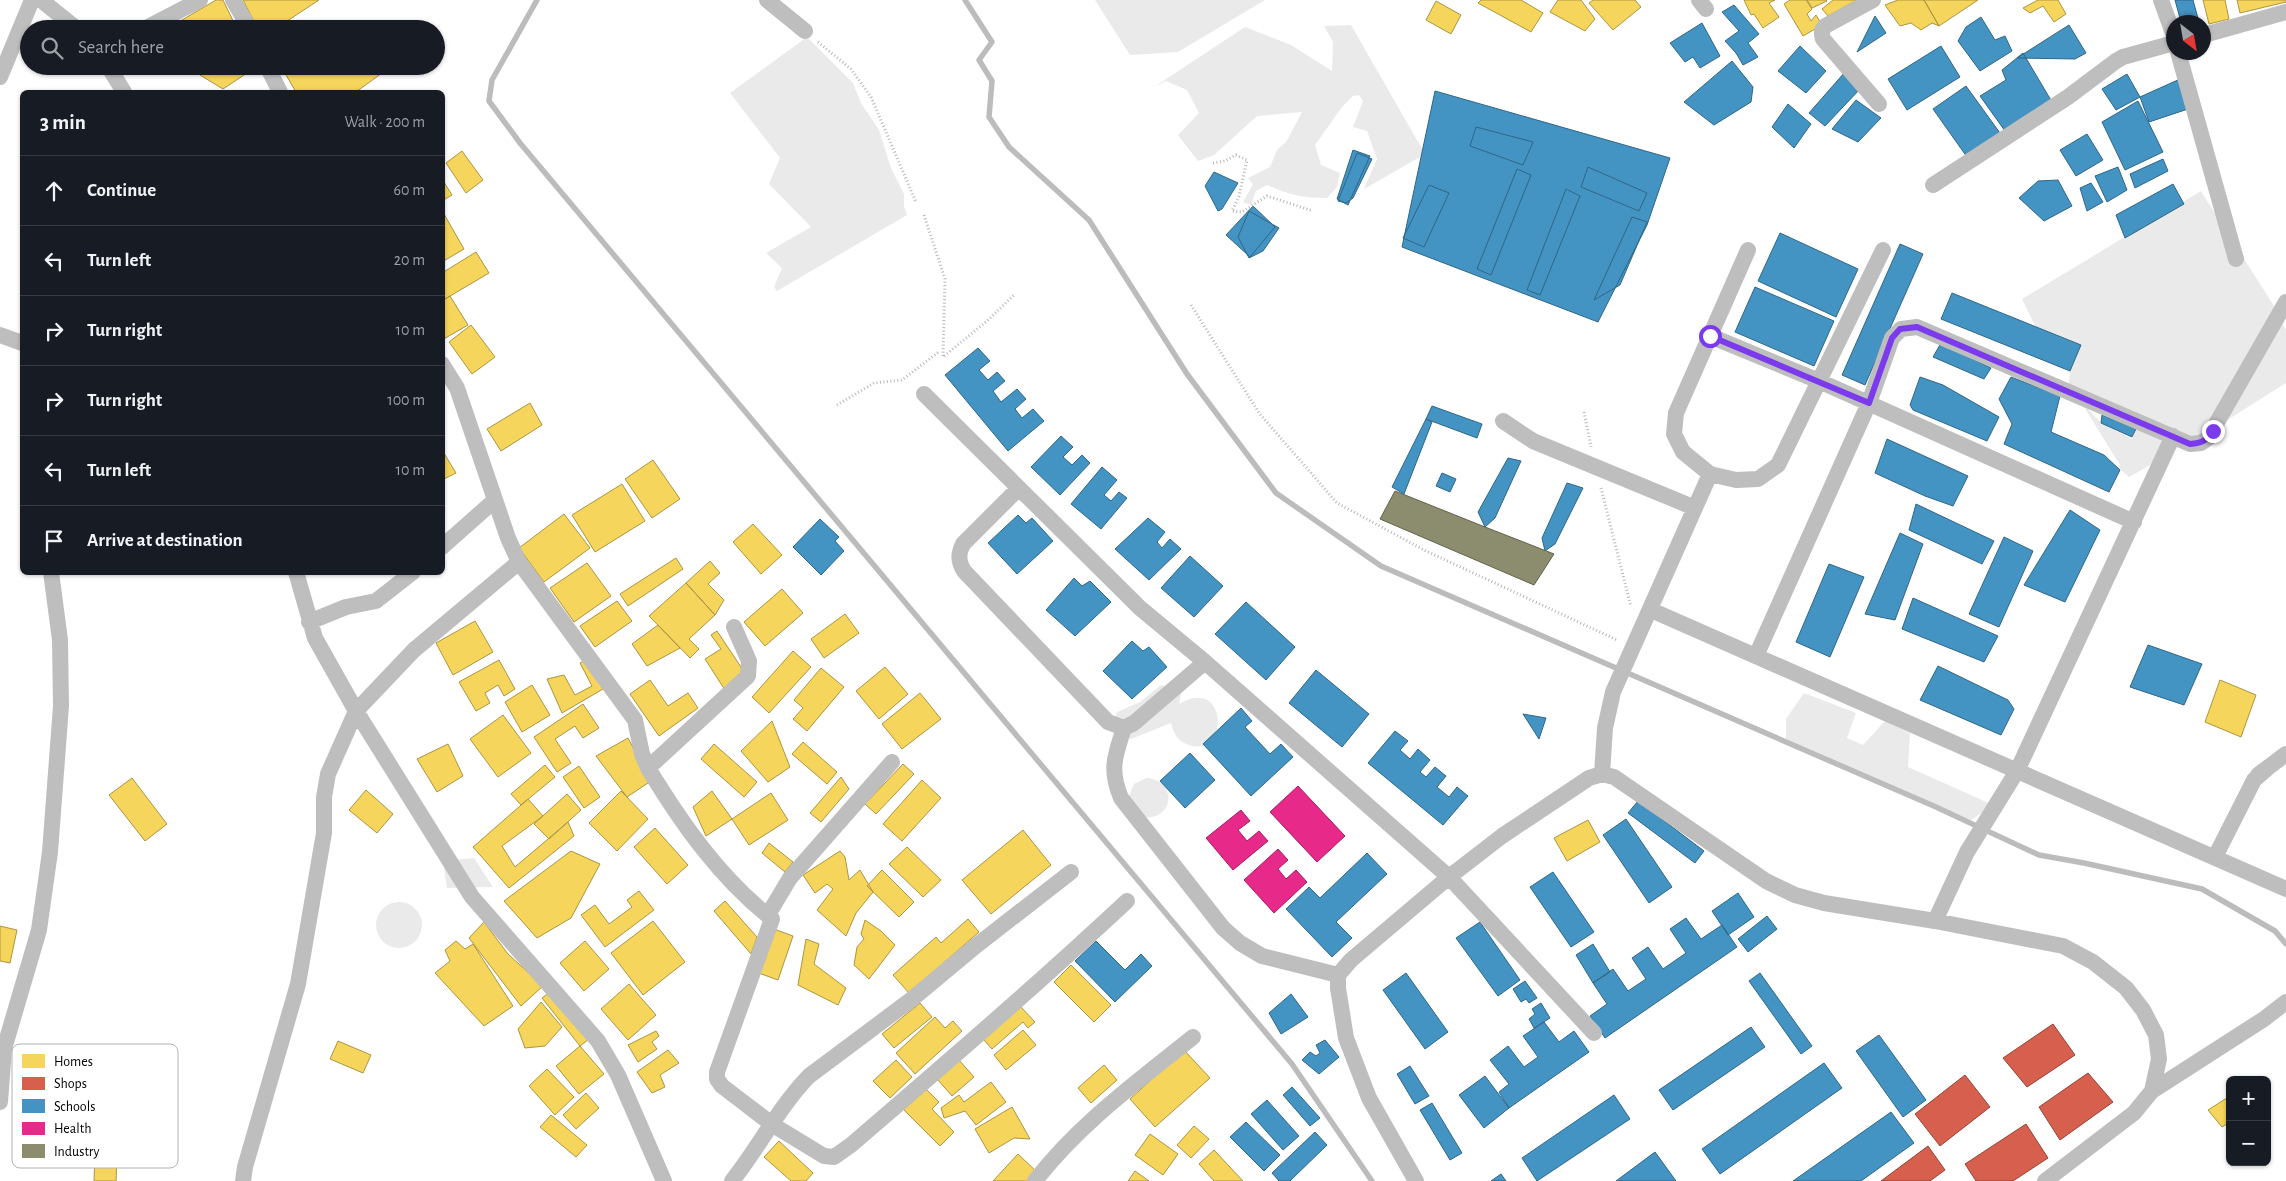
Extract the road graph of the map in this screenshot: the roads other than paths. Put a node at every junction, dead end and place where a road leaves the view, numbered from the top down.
1 (32, 0) edge
2 (41, 0) edge
3 (200, 0) edge
4 (233, 0) edge
5 (767, 0) edge
6 (1873, 0) edge
7 (2161, 0) edge
8 (2286, 12) edge
9 (2166, 15) edge
10 (24, 20) edge
11 (66, 20) edge
12 (161, 20) edge
13 (245, 20) edge
14 (20, 29) edge
15 (808, 33) road end
16 (2211, 33) edge
17 (2166, 45) edge
18 (2180, 60) edge
19 (114, 75) edge
20 (272, 75) edge
21 (0, 77) edge
22 (123, 90) edge
23 (279, 90) edge
24 (1879, 104) dead end
25 (1933, 185) dead end
26 (1748, 250) dead end
27 (1882, 250) dead end
28 (2236, 258) dead end
29 (2286, 302) edge
30 (0, 334) edge
31 (1710, 336) junction
32 (20, 341) edge
33 (445, 369) edge
34 (1819, 381) junction
35 (924, 394) dead end
36 (1869, 403) junction
37 (1503, 421) dead end
38 (2173, 436) junction
39 (1710, 474) junction
40 (1019, 488) junction
41 (496, 500) junction
42 (1695, 508) junction
43 (2134, 522) junction
44 (445, 544) edge
45 (519, 562) junction
46 (51, 575) edge
47 (297, 575) edge
48 (410, 575) edge
49 (1651, 610) junction
50 (309, 622) junction
51 (734, 627) dead end
52 (1756, 656) junction
53 (1205, 662) junction
54 (356, 711) junction
55 (1124, 728) junction
56 (2286, 754) edge
57 (892, 762) dead end
58 (648, 768) junction
59 (2017, 771) junction
60 (1602, 774) junction
61 (2215, 858) junction
62 (1071, 872) dead end
63 (1449, 877) junction
64 (2286, 889) edge
65 (1127, 901) dead end
66 (772, 919) junction
67 (1935, 921) junction
68 (1338, 975) junction
69 (2286, 1002) edge
70 (1594, 1033) dead end
71 (1193, 1037) dead end
72 (2152, 1091) junction
73 (0, 1102) edge
74 (773, 1125) junction
75 (243, 1181) edge
76 (664, 1181) edge
77 (732, 1181) edge
78 (1035, 1181) edge
79 (1416, 1181) edge
80 (2045, 1181) edge

1 - 10 street
2 - 11 street
3 - 12 street
4 - 13 street
5 - 15 street
6 - 24 street
7 - 9 street
8 - 16 street
14 - 21 street
17 - 25 street
18 - 28 street
19 - 22 street
20 - 23 street
26 - 31 street
27 - 34 street
29 - 38 street
30 - 32 street
31 - 34 street
31 - 39 street
33 - 41 street
34 - 36 street
34 - 39 street
35 - 40 street
36 - 38 street
36 - 43 street
36 - 52 street
37 - 42 street
38 - 43 street
39 - 42 street
40 - 53 street
40 - 55 street
41 - 44 street
41 - 45 street
42 - 49 street
43 - 59 street
45 - 54 street
45 - 58 street
46 - 73 street
47 - 50 street
48 - 50 street
49 - 52 street
49 - 60 street
50 - 54 street
51 - 58 street
52 - 59 street
53 - 55 street
53 - 63 street
54 - 75 street
54 - 76 street
55 - 68 street
56 - 61 street
57 - 66 street
58 - 66 street
59 - 61 street
59 - 67 street
60 - 63 street
60 - 67 street
61 - 64 street
62 - 74 street
63 - 68 street
63 - 70 street
65 - 74 street
66 - 74 street
67 - 72 street
68 - 79 street
69 - 72 street
71 - 78 street
72 - 80 street
74 - 77 street

